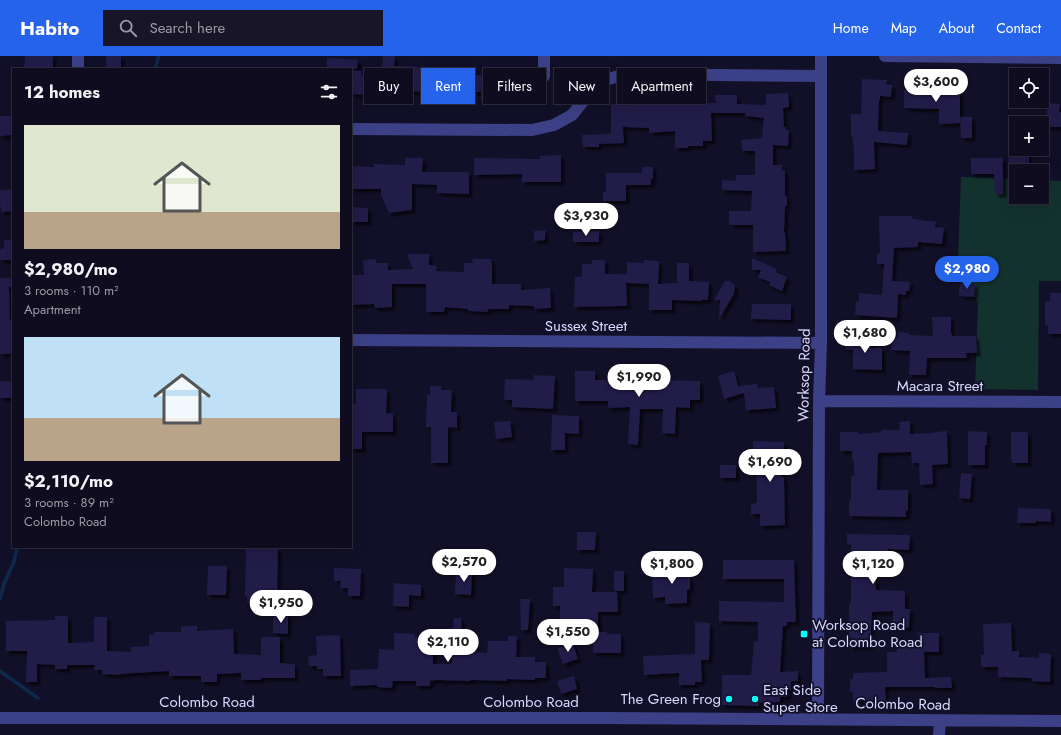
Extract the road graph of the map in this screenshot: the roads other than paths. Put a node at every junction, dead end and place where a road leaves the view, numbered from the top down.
1 (544, 56) edge
2 (821, 56) edge
3 (885, 56) edge
4 (1061, 58) edge
5 (544, 68) edge
6 (821, 76) junction
7 (352, 128) edge
8 (352, 340) edge
9 (821, 343) junction
10 (819, 401) junction
11 (1061, 402) edge
12 (0, 718) edge
13 (818, 719) junction
14 (940, 720) junction
15 (1061, 721) edge
16 (939, 735) edge

1 - 5 street
2 - 6 street, Worksop Road
3 - 4 street
6 - 7 street
6 - 9 street, Worksop Road
8 - 9 street, Sussex Street
9 - 10 street, Worksop Road
10 - 11 street, Macara Street
10 - 13 street, Worksop Road
12 - 13 street, Colombo Road
13 - 14 street, Colombo Road
14 - 15 street, Colombo Road
14 - 16 street

